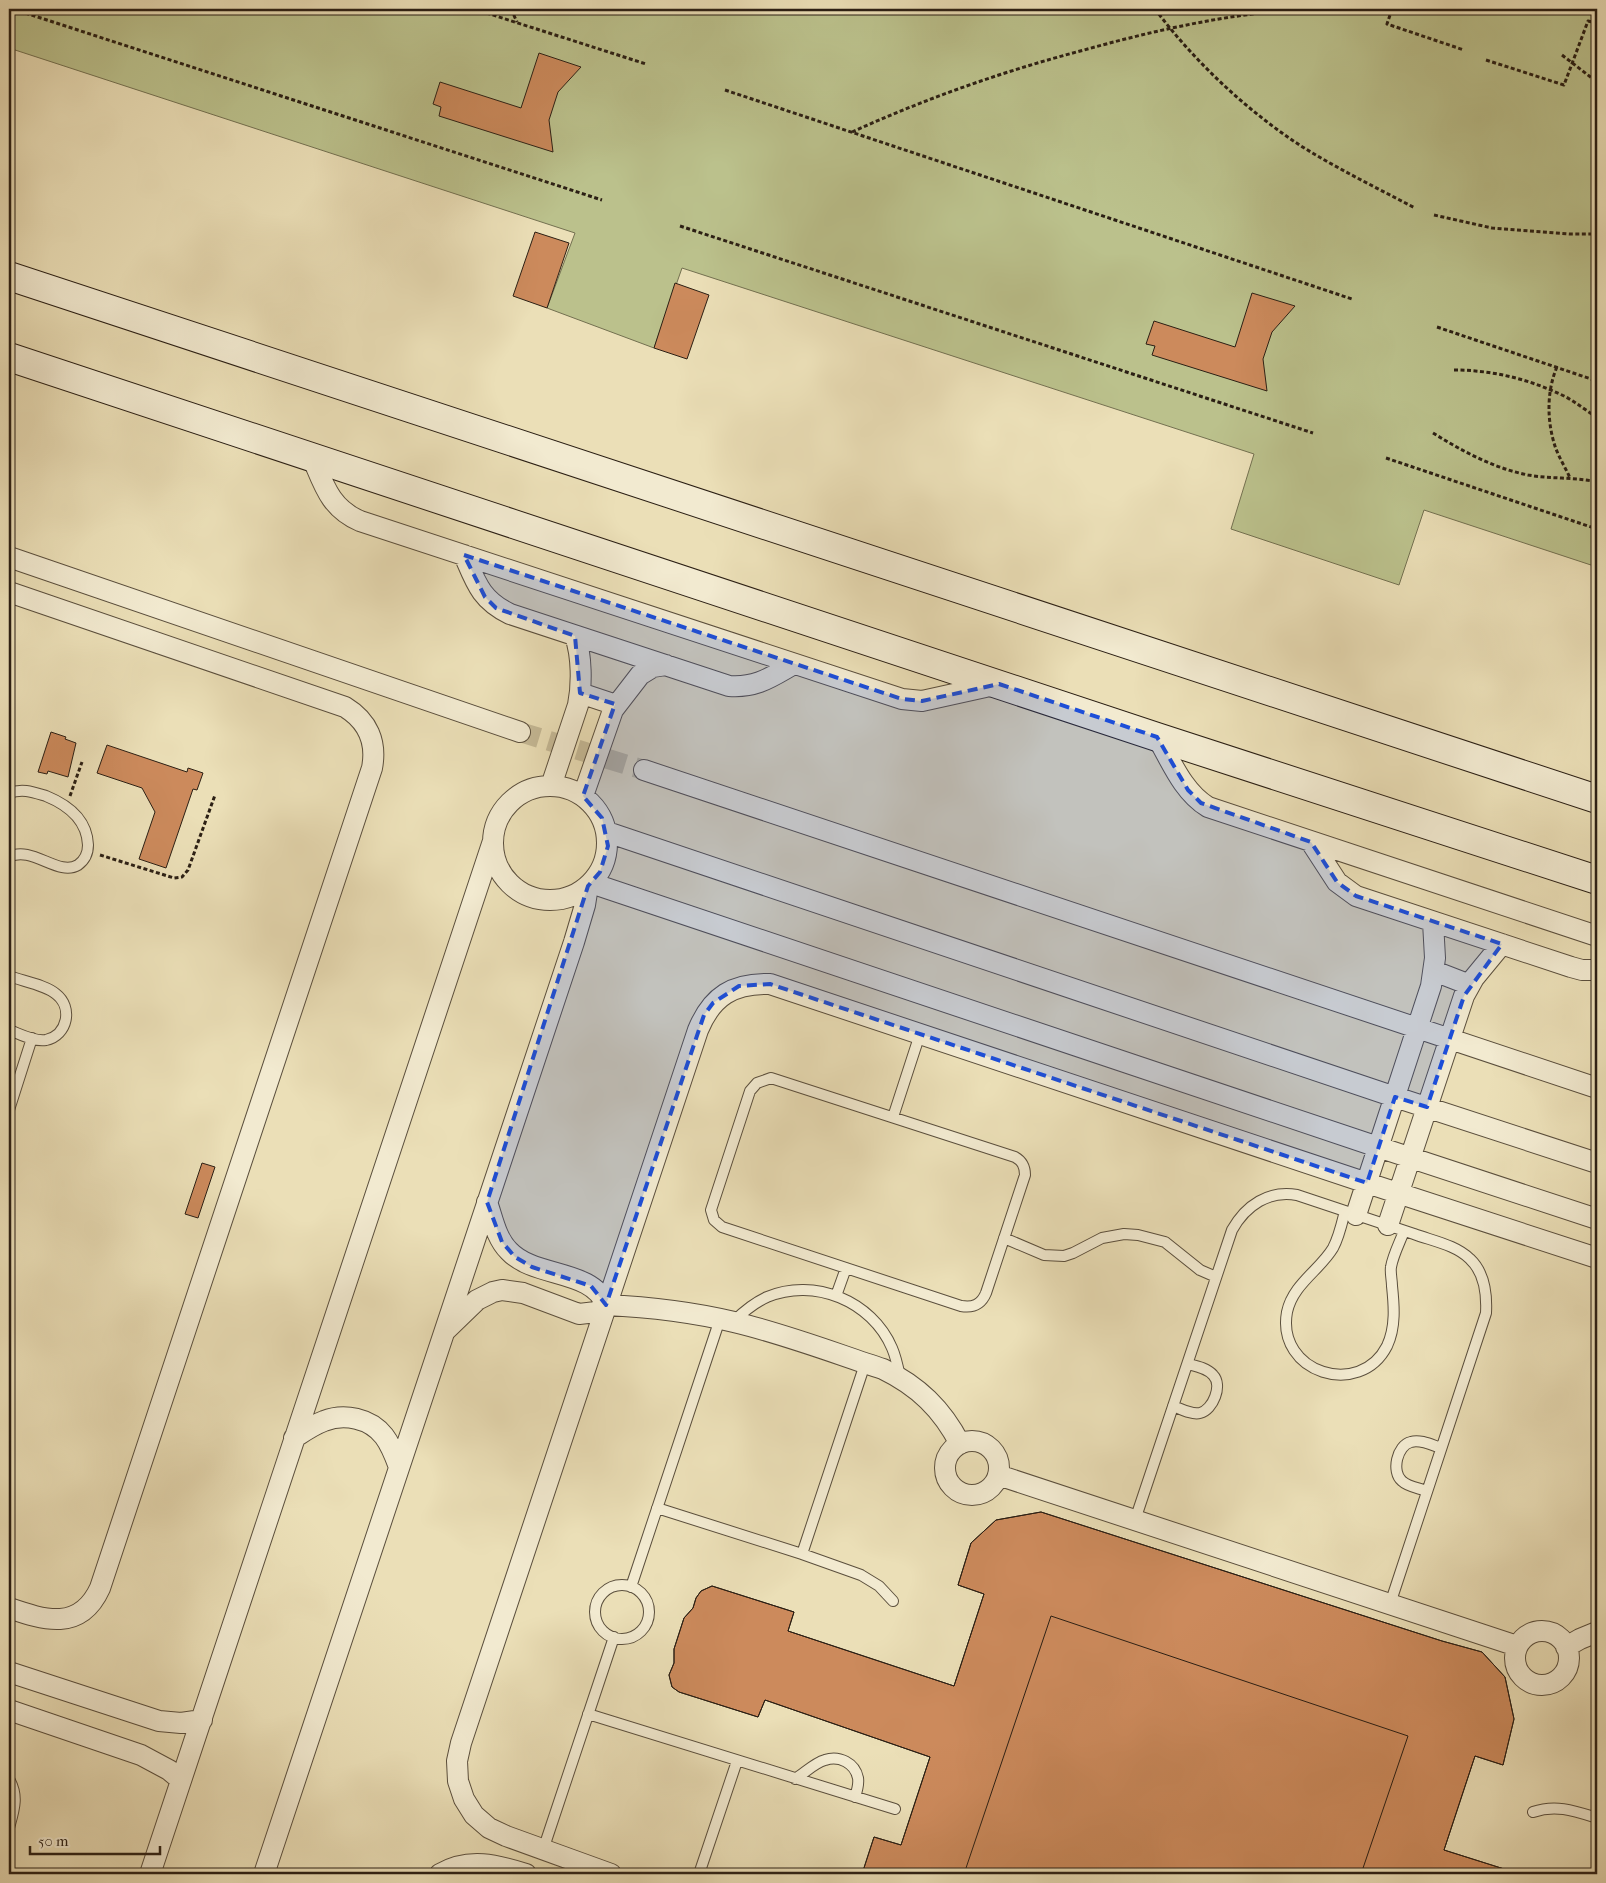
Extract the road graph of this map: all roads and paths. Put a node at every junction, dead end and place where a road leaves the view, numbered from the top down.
1 (13, 9) edge
2 (474, 9) edge
3 (511, 9) edge
4 (731, 9) edge
5 (1154, 9) edge
6 (1307, 9) edge
7 (1392, 9) edge
8 (719, 13) dead end
9 (518, 23) junction
10 (1597, 24) edge
11 (1171, 28) junction
12 (1464, 50) dead end
13 (1562, 55) dead end
14 (1486, 60) dead end
15 (1572, 63) junction
16 (646, 64) dead end
17 (1597, 82) edge
18 (725, 90) dead end
19 (852, 132) junction
20 (602, 200) dead end
21 (1415, 208) dead end
22 (1434, 216) dead end
23 (680, 226) dead end
24 (1597, 234) edge
25 (9, 276) edge
26 (1352, 299) dead end
27 (1437, 327) dead end
28 (9, 357) edge
29 (1557, 367) junction
30 (1454, 370) dead end
31 (1597, 381) edge
32 (1551, 391) junction
33 (1597, 417) edge
34 (1313, 433) dead end
35 (1432, 433) dead end
36 (312, 457) junction
37 (1386, 458) dead end
38 (1570, 478) junction
39 (1597, 482) edge
40 (1597, 528) edge
41 (464, 556) junction
42 (9, 557) edge
43 (9, 592) edge
44 (575, 636) junction
45 (794, 664) junction
46 (666, 665) junction
47 (999, 684) junction
48 (580, 693) junction
49 (616, 705) junction
50 (520, 732) tunnel mouth
51 (1157, 737) junction
52 (82, 762) dead end
53 (644, 770) tunnel mouth
54 (551, 786) junction
55 (9, 793) edge
56 (215, 795) dead end
57 (583, 796) junction
58 (1597, 799) edge
59 (67, 806) junction
60 (607, 832) junction
61 (493, 841) junction
62 (1311, 842) junction
63 (88, 851) junction
64 (9, 857) edge
65 (1597, 880) edge
66 (590, 885) junction
67 (1433, 922) junction
68 (1597, 936) edge
69 (1502, 944) junction
70 (1597, 970) edge
71 (1434, 971) junction
72 (9, 976) edge
73 (1470, 985) junction
74 (1417, 1029) junction
75 (9, 1030) edge
76 (920, 1034) junction
77 (32, 1038) junction
78 (1450, 1039) junction
79 (1597, 1088) edge
80 (1395, 1097) junction
81 (1427, 1107) junction
82 (9, 1110) edge
83 (892, 1117) junction
84 (1378, 1147) junction
85 (1410, 1158) junction
86 (1597, 1163) edge
87 (1367, 1183) junction
88 (1398, 1194) junction
89 (487, 1202) junction
90 (1351, 1213) junction
91 (1597, 1219) edge
92 (1396, 1228) junction
93 (1004, 1238) junction
94 (1597, 1258) edge
95 (846, 1268) junction
96 (542, 1270) junction
97 (1216, 1277) junction
98 (836, 1296) junction
99 (534, 1297) junction
100 (606, 1305) junction
101 (726, 1320) junction
102 (444, 1331) junction
103 (865, 1364) junction
104 (1188, 1364) junction
105 (900, 1377) junction
106 (1174, 1406) junction
107 (294, 1438) junction
108 (960, 1444) junction
109 (1441, 1448) junction
110 (399, 1467) junction
111 (998, 1475) junction
112 (1427, 1491) junction
113 (657, 1508) junction
114 (1135, 1520) junction
115 (802, 1554) junction
116 (631, 1587) junction
117 (893, 1601) dead end
118 (1390, 1604) junction
119 (9, 1608) edge
120 (1597, 1632) edge
121 (614, 1637) junction
122 (1517, 1646) junction
123 (1566, 1647) junction
124 (9, 1672) edge
125 (9, 1710) edge
126 (588, 1714) junction
127 (202, 1720) junction
128 (737, 1761) junction
129 (9, 1779) edge
130 (795, 1779) junction
131 (181, 1780) junction
132 (855, 1797) junction
133 (895, 1809) dead end
134 (1533, 1812) dead end
135 (1597, 1818) edge
136 (9, 1828) edge
137 (543, 1850) junction
138 (150, 1874) edge
139 (264, 1874) edge
140 (440, 1874) edge
141 (526, 1874) edge
142 (611, 1874) edge
143 (699, 1874) edge

1 - 20 path
2 - 9 path
3 - 9 path
4 - 8 path
5 - 11 path
6 - 11 path
7 - 12 path
9 - 16 path
10 - 15 path
11 - 19 path
11 - 21 path
13 - 15 path
14 - 15 path
15 - 17 path
18 - 19 path
19 - 26 path
22 - 24 path
23 - 34 path
25 - 58 main road
27 - 29 path
28 - 36 main road
29 - 31 path
29 - 32 path
30 - 32 path
32 - 33 path
32 - 38 path
35 - 38 path
36 - 41 street
36 - 47 main road
37 - 40 path
38 - 39 path
41 - 44 street
41 - 45 street
42 - 50 street
43 - 119 street
44 - 46 street
44 - 48 street
45 - 46 street
45 - 47 street
46 - 49 street
47 - 51 main road
48 - 49 street
48 - 54 street
49 - 57 street
51 - 62 street
51 - 65 main road
52 - 59 path
53 - 74 street
54 - 57 street
54 - 61 street
55 - 59 lane
56 - 63 path
57 - 60 street
59 - 63 lane
60 - 66 street
60 - 80 street
61 - 66 street
61 - 107 street
62 - 67 street
62 - 68 street
63 - 64 lane
66 - 84 street
66 - 89 street
67 - 69 street
67 - 71 street
69 - 70 street
69 - 73 street
71 - 73 street
71 - 74 street
72 - 77 lane
73 - 78 street
74 - 78 street
74 - 80 street
75 - 77 lane
76 - 83 lane
76 - 87 street
76 - 100 street
77 - 82 lane
78 - 79 street
78 - 81 street
80 - 81 street
80 - 84 street
81 - 85 street
81 - 86 street
83 - 93 lane
83 - 95 lane
84 - 85 street
84 - 87 street
85 - 88 street
85 - 91 street
87 - 88 street
87 - 90 street
88 - 92 street
88 - 94 street
89 - 96 street
89 - 102 street
90 - 92 lane
90 - 92 lane
90 - 97 lane
92 - 109 lane
93 - 95 lane
93 - 97 lane
95 - 98 lane
96 - 99 street
96 - 100 street
97 - 104 lane
98 - 101 lane
98 - 105 lane
99 - 100 street
99 - 102 street
100 - 101 street
100 - 137 street
101 - 103 street
101 - 113 lane
102 - 110 street
103 - 105 street
103 - 115 lane
104 - 106 lane
104 - 106 lane
105 - 108 street
106 - 114 lane
107 - 110 street
107 - 127 street
108 - 111 street
108 - 111 street
109 - 112 lane
109 - 112 lane
110 - 139 street
111 - 114 street
112 - 118 lane
113 - 115 lane
113 - 116 lane
114 - 118 street
115 - 117 lane
116 - 121 lane
116 - 121 lane
118 - 122 street
120 - 123 street
121 - 126 lane
122 - 123 street
122 - 123 street
124 - 127 street
125 - 131 street
126 - 128 lane
126 - 137 lane
127 - 131 street
128 - 130 lane
128 - 143 lane
129 - 136 lane
130 - 132 lane
130 - 132 lane
131 - 138 street
132 - 133 lane
134 - 135 lane
137 - 142 street
140 - 141 street

